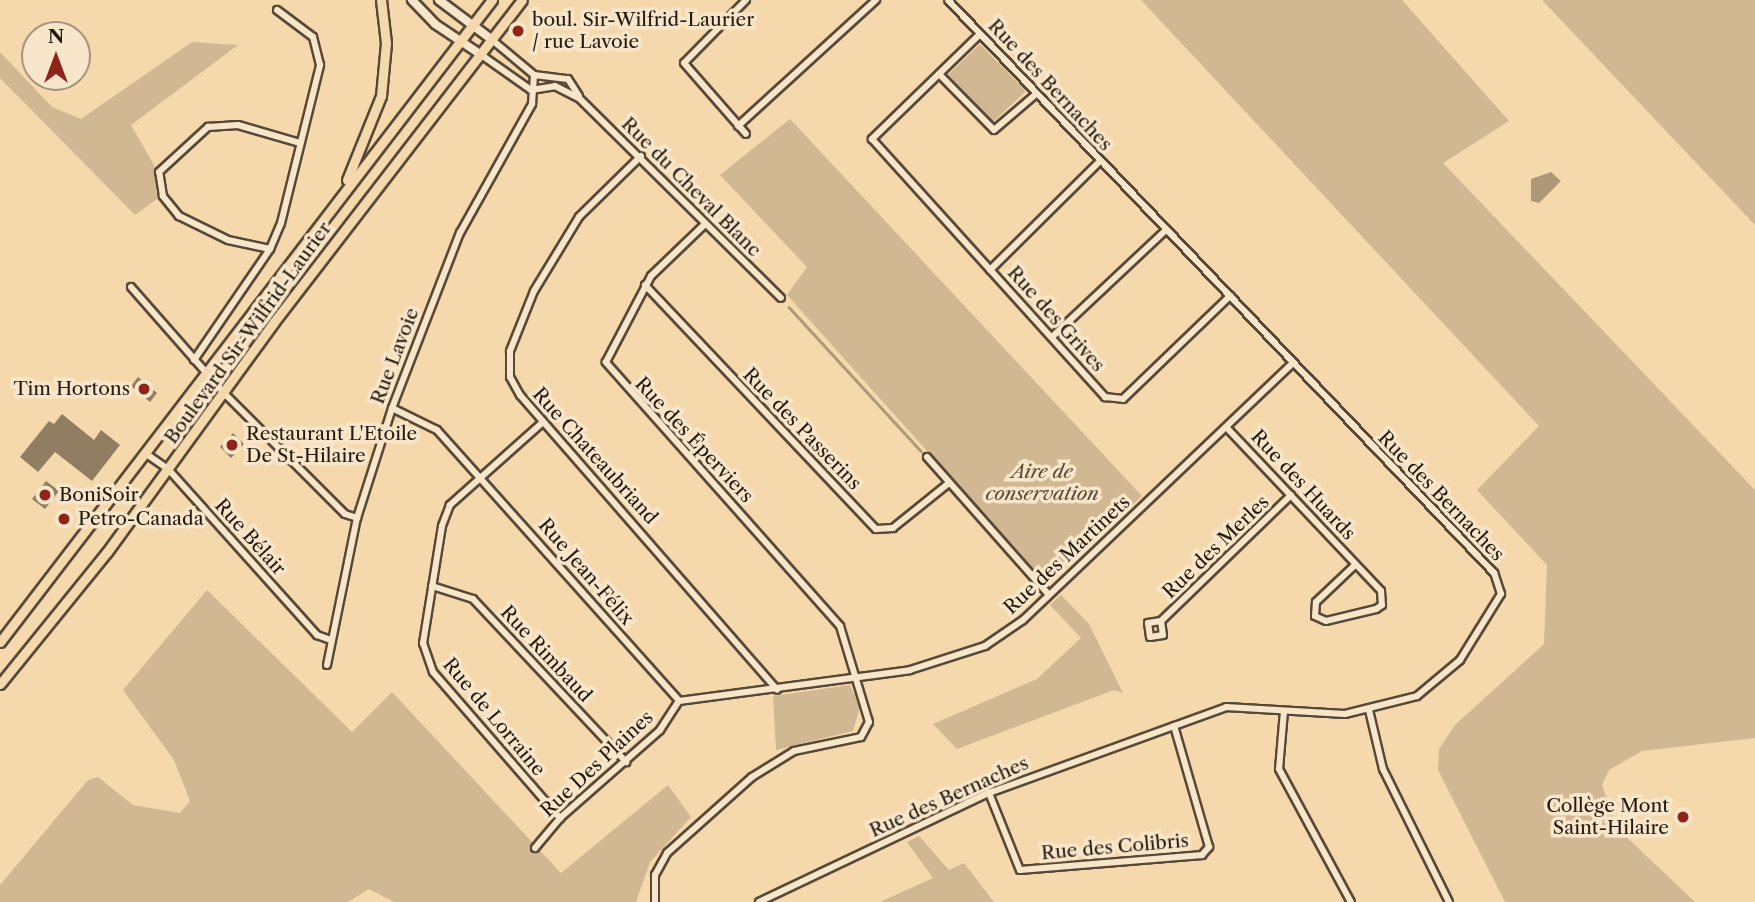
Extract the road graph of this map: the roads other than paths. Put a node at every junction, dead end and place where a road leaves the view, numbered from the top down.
1 (381, 0) edge
2 (412, 0) edge
3 (439, 0) edge
4 (492, 0) edge
5 (522, 0) edge
6 (746, 0) edge
7 (876, 0) edge
8 (948, 0) edge
9 (277, 10) dead end
10 (472, 25) junction
11 (980, 34) junction
12 (491, 39) junction
13 (461, 41) junction
14 (480, 54) junction
15 (939, 74) junction
16 (534, 75) junction
17 (535, 91) junction
18 (1036, 94) junction
19 (579, 98) junction
20 (738, 126) junction
21 (746, 135) dead end
22 (300, 143) junction
23 (641, 156) junction
24 (1100, 161) junction
25 (328, 212) junction
26 (705, 224) junction
27 (1165, 231) junction
28 (270, 249) junction
29 (990, 270) junction
30 (645, 285) junction
31 (131, 287) dead end
32 (1230, 296) junction
33 (780, 299) dead end
34 (1052, 337) junction
35 (194, 360) junction
36 (1291, 365) junction
37 (207, 375) junction
38 (226, 395) junction
39 (392, 408) junction
40 (543, 422) junction
41 (1227, 428) junction
42 (145, 453) junction
43 (927, 457) dead end
44 (169, 470) junction
45 (480, 475) junction
46 (949, 483) junction
47 (1291, 495) junction
48 (357, 518) junction
49 (1355, 565) junction
50 (432, 586) junction
51 (1048, 594) junction
52 (1161, 621) dead end
53 (331, 640) junction
54 (0, 642) edge
55 (327, 665) dead end
56 (859, 678) junction
57 (0, 684) edge
58 (777, 691) junction
59 (679, 701) junction
60 (1284, 710) junction
61 (1369, 710) junction
62 (1174, 726) junction
63 (626, 762) junction
64 (989, 793) junction
65 (560, 818) junction
66 (534, 848) dead end
67 (655, 902) edge
68 (759, 902) edge
69 (1350, 902) edge
70 (1449, 902) edge

1 - 25 main road
2 - 13 street
3 - 10 street
4 - 10 main road, Boulevard Sir-Wilfrid-Laurier
5 - 12 main road, Boulevard Sir-Wilfrid-Laurier
6 - 20 street
7 - 20 street
8 - 11 street, Rue des Bernaches
9 - 22 street
10 - 12 street
10 - 13 main road, Boulevard Sir-Wilfrid-Laurier
11 - 15 street
11 - 18 street, Rue des Bernaches
12 - 14 main road, Boulevard Sir-Wilfrid-Laurier
12 - 16 street, Rue du Cheval Blanc
13 - 14 street
13 - 25 main road, Boulevard Sir-Wilfrid-Laurier
14 - 17 street
14 - 38 main road, Boulevard Sir-Wilfrid-Laurier
15 - 18 street
15 - 29 street, Rue des Grives
16 - 17 street
16 - 19 street, Rue du Cheval Blanc
17 - 19 street, Rue du Cheval Blanc
17 - 39 street, Rue Lavoie
18 - 24 street, Rue des Bernaches
19 - 23 street, Rue du Cheval Blanc
20 - 21 street
22 - 28 street
22 - 28 street
23 - 26 street, Rue du Cheval Blanc
23 - 40 street, Rue Chateaubriand
24 - 27 street, Rue des Bernaches
24 - 29 street
25 - 37 main road, Boulevard Sir-Wilfrid-Laurier
26 - 30 street, Rue des Éperviers
26 - 33 street, Rue du Cheval Blanc
27 - 32 street, Rue des Bernaches
27 - 34 street
28 - 35 street
29 - 34 street, Rue des Grives
30 - 46 street, Rue des Passerins
30 - 56 street, Rue des Éperviers
31 - 35 street
32 - 34 street, Rue des Grives
32 - 36 street, Rue des Bernaches
35 - 37 street
36 - 41 street, Rue des Martinets
36 - 61 street, Rue des Bernaches
37 - 38 street
37 - 42 main road, Boulevard Sir-Wilfrid-Laurier
38 - 44 main road, Boulevard Sir-Wilfrid-Laurier
38 - 48 street
39 - 45 street, Rue Jean-Félix
39 - 48 street, Rue Lavoie
40 - 45 street, Rue de Lorraine
40 - 58 street, Rue Chateaubriand
41 - 47 street, Rue des Huards
41 - 51 street, Rue des Martinets
42 - 44 street, Rue Bélair
42 - 54 main road, Boulevard Sir-Wilfrid-Laurier
43 - 46 street
44 - 53 street, Rue Bélair
44 - 57 main road, Boulevard Sir-Wilfrid-Laurier
45 - 50 street, Rue de Lorraine
45 - 59 street, Rue Jean-Félix
46 - 51 street
47 - 49 street, Rue des Huards
47 - 52 street, Rue des Merles
48 - 53 street, Rue Lavoie
49 - 49 street, Rue des Huards
50 - 63 street, Rue Rimbaud
50 - 65 street, Rue de Lorraine
51 - 56 street, Rue des Martinets
53 - 55 street, Rue Lavoie
56 - 58 street, Rue des Martinets
56 - 67 street
58 - 59 street
59 - 63 street, Rue Des Plaines
60 - 61 street, Rue des Bernaches
60 - 62 street, Rue des Bernaches
60 - 69 street
61 - 70 street
62 - 64 street, Rue des Bernaches
62 - 64 street, Rue des Colibris
63 - 65 street, Rue Des Plaines
64 - 68 street, Rue des Bernaches
65 - 66 street, Rue Des Plaines

